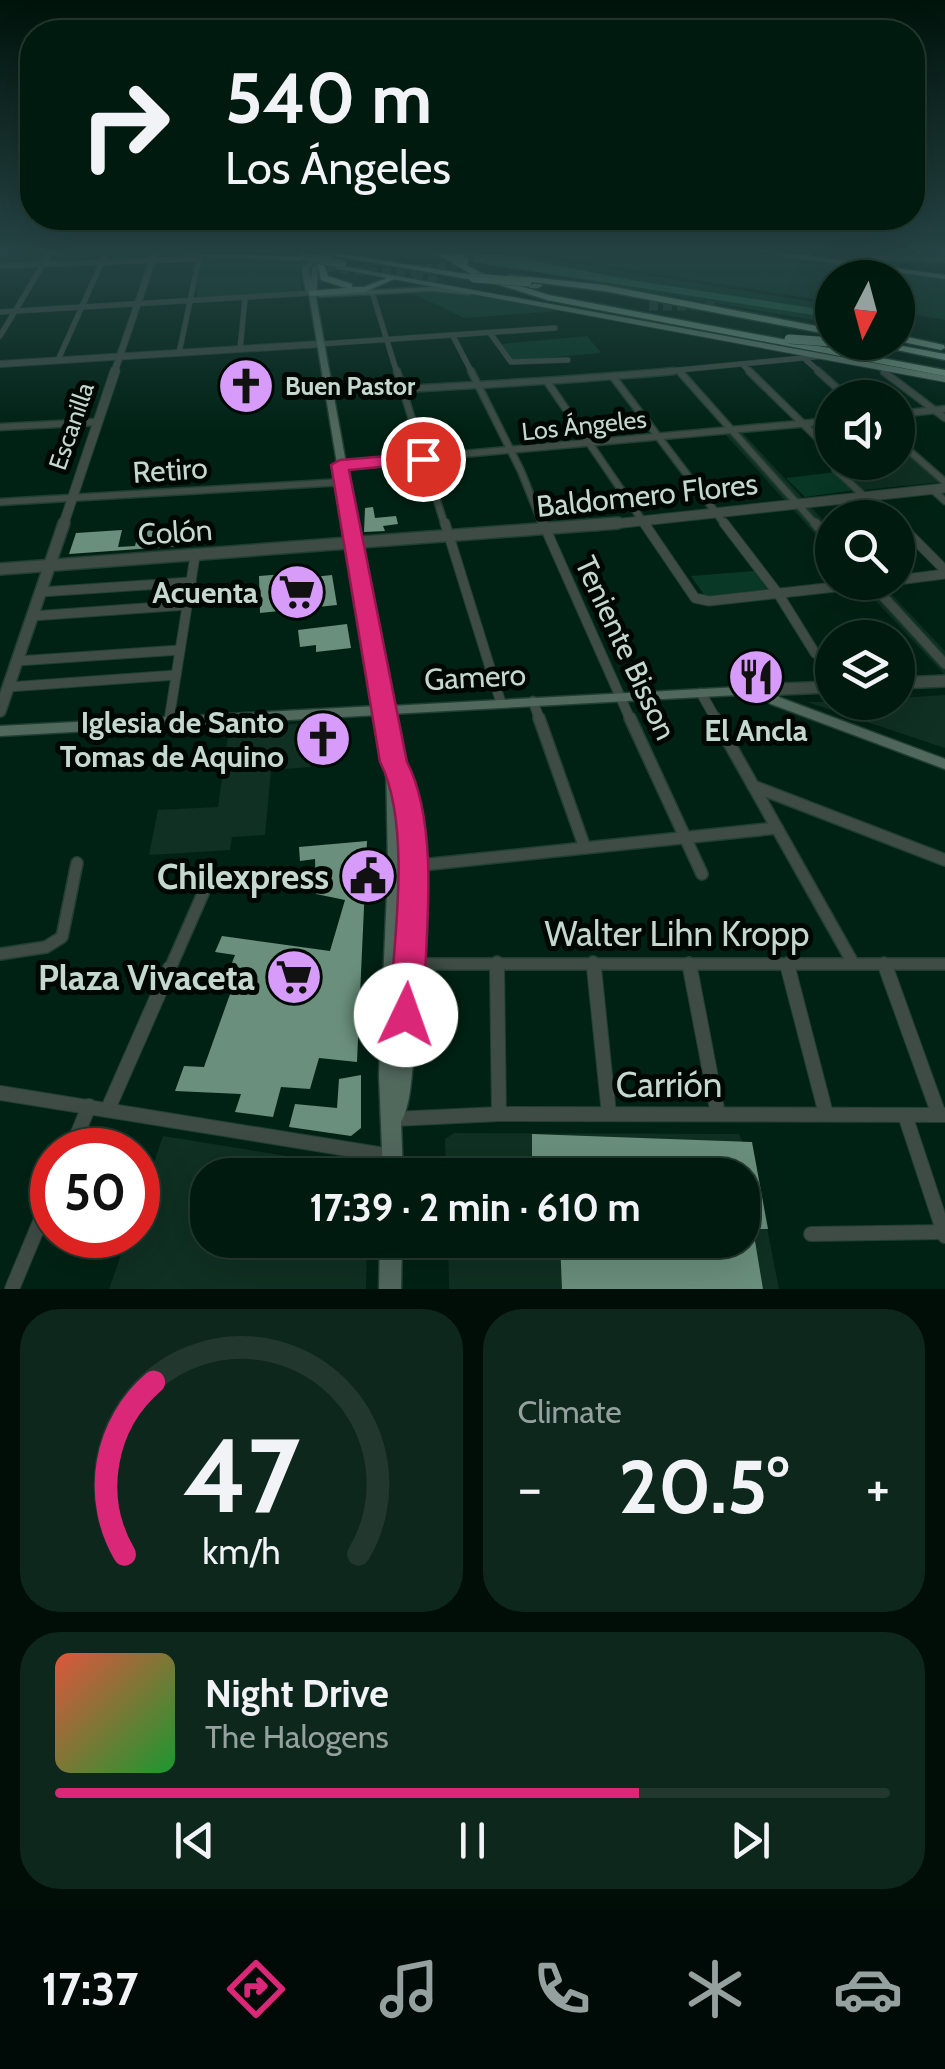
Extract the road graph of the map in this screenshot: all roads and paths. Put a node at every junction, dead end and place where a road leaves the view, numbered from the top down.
1 (14, 313) edge
2 (78, 313) edge
3 (133, 313) edge
4 (188, 313) edge
5 (244, 313) edge
6 (315, 313) edge
7 (379, 313) edge
8 (593, 313) edge
9 (621, 313) edge
10 (622, 313) edge
11 (663, 313) edge
12 (689, 313) edge
13 (719, 313) tunnel mouth
14 (733, 313) tunnel mouth
15 (743, 313) edge
16 (665, 321) junction
17 (555, 328) dead end
18 (815, 331) edge
19 (815, 331) edge
20 (815, 332) edge
21 (490, 333) junction
22 (0, 336) edge
23 (452, 336) junction
24 (815, 337) edge
25 (387, 340) junction
26 (814, 340) junction
27 (915, 343) edge
28 (320, 344) junction
29 (761, 344) junction
30 (240, 349) junction
31 (915, 349) edge
32 (945, 352) edge
33 (180, 353) junction
34 (815, 355) edge
35 (118, 357) junction
36 (915, 358) edge
37 (815, 359) edge
38 (58, 360) junction
39 (568, 360) dead end
40 (806, 360) junction
41 (842, 360) edge
42 (852, 360) edge
43 (0, 364) edge
44 (744, 366) junction
45 (945, 371) edge
46 (680, 372) junction
47 (884, 372) dead end
48 (914, 374) junction
49 (613, 378) junction
50 (892, 378) junction
51 (828, 380) edge
52 (476, 383) junction
53 (548, 383) junction
54 (402, 388) junction
55 (327, 394) junction
56 (936, 410) junction
57 (945, 410) edge
58 (915, 412) edge
59 (945, 418) edge
60 (96, 422) junction
61 (815, 423) edge
62 (802, 424) junction
63 (0, 427) edge
64 (731, 431) junction
65 (815, 436) edge
66 (659, 438) junction
67 (588, 445) junction
68 (510, 452) junction
69 (915, 457) edge
70 (423, 459) junction
71 (340, 465) junction
72 (849, 480) edge
73 (343, 482) junction
74 (945, 485) edge
75 (932, 489) junction
76 (868, 496) junction
77 (70, 498) junction
78 (872, 500) edge
79 (945, 500) edge
80 (0, 502) edge
81 (798, 504) junction
82 (718, 514) junction
83 (641, 522) junction
84 (815, 523) edge
85 (546, 531) junction
86 (450, 538) junction
87 (915, 541) edge
88 (354, 544) junction
89 (195, 556) junction
90 (49, 566) junction
91 (0, 569) edge
92 (945, 572) edge
93 (915, 577) edge
94 (191, 582) junction
95 (815, 590) edge
96 (40, 592) junction
97 (779, 595) junction
98 (887, 600) edge
99 (187, 605) junction
100 (32, 616) junction
101 (180, 650) junction
102 (815, 651) edge
103 (17, 661) junction
104 (945, 664) edge
105 (176, 676) junction
106 (945, 681) edge
107 (915, 683) edge
108 (8, 686) junction
109 (815, 688) edge
110 (758, 690) junction
111 (700, 693) junction
112 (621, 697) junction
113 (533, 701) junction
114 (501, 703) junction
115 (386, 709) junction
116 (0, 715) edge
117 (169, 720) junction
118 (23, 729) junction
119 (0, 731) edge
120 (394, 762) junction
121 (945, 764) edge
122 (753, 786) junction
123 (777, 828) junction
124 (686, 838) junction
125 (585, 848) junction
126 (945, 860) edge
127 (77, 863) dead end
128 (412, 866) junction
129 (702, 874) dead end
130 (205, 889) dead end
131 (0, 954) edge
132 (497, 962) junction
133 (593, 962) junction
134 (689, 963) junction
135 (787, 963) junction
136 (409, 964) junction
137 (852, 964) junction
138 (884, 964) junction
139 (945, 964) edge
140 (0, 1093) edge
141 (89, 1106) junction
142 (108, 1109) junction
143 (499, 1114) junction
144 (608, 1114) junction
145 (718, 1114) junction
146 (826, 1114) junction
147 (904, 1115) junction
148 (942, 1115) edge
149 (394, 1119) junction
150 (80, 1128) edge
151 (353, 1158) edge
152 (393, 1158) edge
153 (811, 1234) dead end
154 (944, 1234) edge
155 (30, 1245) edge
156 (391, 1258) edge
157 (12, 1289) edge
158 (390, 1289) edge

1 - 22 street
2 - 38 street
3 - 35 street, Escanilla
4 - 33 street
5 - 30 street
6 - 28 main road
7 - 25 street
8 - 29 main road
9 - 16 highway
10 - 24 highway, bridge
11 - 26 highway
12 - 26 highway
13 - 20 highway
14 - 18 highway, bridge
15 - 19 highway
16 - 29 highway
16 - 45 highway
17 - 21 street
21 - 23 street
21 - 39 street
23 - 25 street
23 - 52 street, Teniente Bisson
25 - 28 street
25 - 54 street
26 - 45 highway
27 - 32 highway
28 - 30 street
28 - 55 main road
29 - 34 main road
30 - 33 street
31 - 32 highway
33 - 35 street
35 - 38 street
35 - 60 street, Escanilla
36 - 45 highway
37 - 40 street
38 - 43 street
40 - 44 street
40 - 51 street
41 - 48 main road
42 - 45 highway
44 - 46 street
44 - 62 street
45 - 48 main road
46 - 49 street
46 - 64 street
47 - 50 street
48 - 50 street
49 - 53 street
49 - 66 street
50 - 56 street
52 - 53 street
52 - 54 street
52 - 68 street, Teniente Bisson
53 - 67 street
54 - 55 street
54 - 70 street
55 - 71 main road
56 - 57 street
56 - 58 street
56 - 59 street
60 - 63 street
60 - 77 street, Escanilla
61 - 62 street, Los Ángeles
62 - 64 street, Los Ángeles
62 - 65 street
64 - 66 street, Los Ángeles
64 - 81 street
66 - 67 street, Los Ángeles
66 - 82 street
67 - 68 street, Los Ángeles
67 - 83 street
68 - 70 street, Los Ángeles
68 - 85 street, Teniente Bisson
69 - 74 street
70 - 71 street, Los Ángeles
70 - 86 street
71 - 73 main road
72 - 76 street
73 - 77 street, Retiro
73 - 88 main road
74 - 75 street, Baldomero Flores
75 - 76 street, Baldomero Flores
75 - 79 street
76 - 78 street
76 - 81 street, Baldomero Flores
77 - 80 street, Retiro
77 - 90 street, Escanilla
81 - 82 street, Baldomero Flores
81 - 84 street
82 - 83 street, Baldomero Flores
82 - 97 street
83 - 85 street, Baldomero Flores
83 - 97 street
85 - 86 street, Baldomero Flores
85 - 112 street, Teniente Bisson
86 - 88 street, Baldomero Flores
86 - 114 street
87 - 92 street
88 - 89 street, Colón
88 - 115 main road
89 - 90 street, Colón
89 - 94 street
90 - 91 street, Colón
90 - 96 street, Escanilla
92 - 93 street
94 - 96 street
94 - 99 street
95 - 97 street
96 - 100 street, Escanilla
97 - 102 street
98 - 104 street
99 - 100 street
99 - 101 street
100 - 103 street, Escanilla
101 - 103 street
101 - 105 street
103 - 108 street, Escanilla
105 - 108 street
105 - 117 street
106 - 107 street
108 - 116 street, Escanilla
109 - 110 street, Gamero
110 - 111 main road, Gamero
110 - 121 main road
111 - 112 main road, Gamero
111 - 122 street
112 - 113 main road, Gamero
112 - 124 street, Teniente Bisson
113 - 114 main road, Gamero
113 - 125 street
114 - 115 main road, Gamero
115 - 117 main road, Gamero
115 - 120 main road
116 - 118 main road
117 - 118 main road, Gamero
118 - 119 main road, Gamero
120 - 128 main road
120 - 149 main road
122 - 123 street
122 - 126 street
123 - 124 street
123 - 137 street
124 - 125 street
124 - 129 street, Teniente Bisson
125 - 128 street
127 - 131 street
128 - 136 main road
130 - 142 street
132 - 133 street, Walter Lihn Kropp
132 - 136 street, Walter Lihn Kropp
132 - 143 street
133 - 134 street, Walter Lihn Kropp
133 - 144 street
134 - 135 street, Walter Lihn Kropp
134 - 145 street
135 - 137 street, Walter Lihn Kropp
135 - 146 street
136 - 149 main road
137 - 138 street, Walter Lihn Kropp
138 - 139 street, Walter Lihn Kropp
138 - 148 street
140 - 141 street
141 - 142 street
141 - 150 street
142 - 151 street
143 - 144 street, Carrión
143 - 149 street, Carrión
144 - 145 street, Carrión
145 - 146 street, Carrión
146 - 147 street, Carrión
147 - 148 street, Carrión
147 - 154 street
149 - 152 main road
153 - 154 street
155 - 157 street
156 - 158 main road

